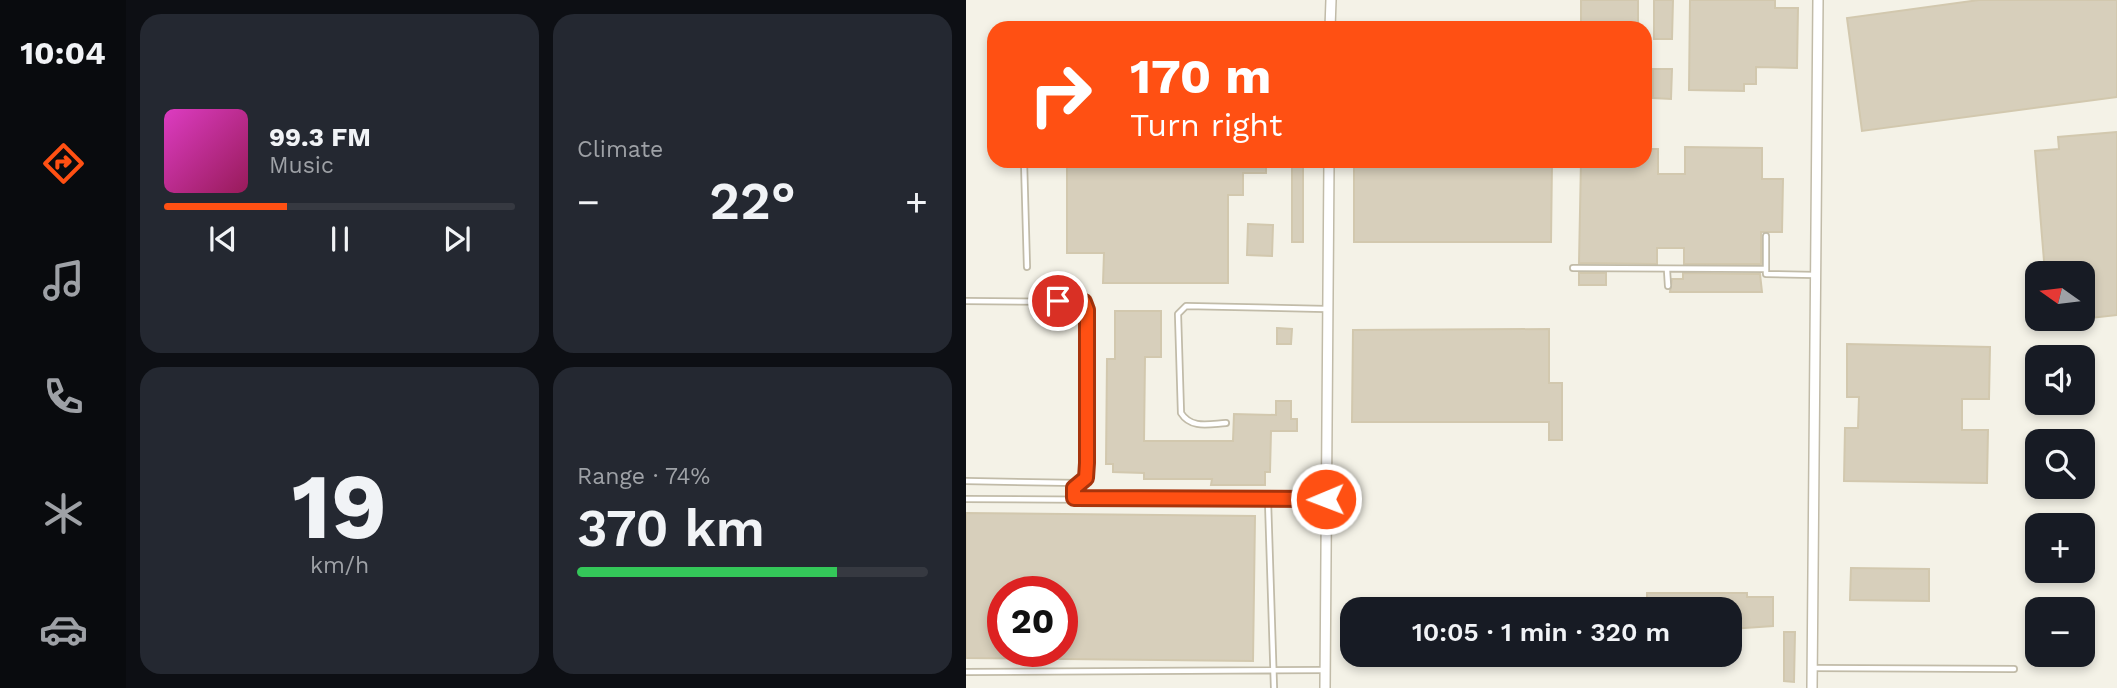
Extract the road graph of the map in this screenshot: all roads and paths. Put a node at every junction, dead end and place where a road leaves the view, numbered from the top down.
1 (1331, 0) edge
2 (1818, 0) edge
3 (1330, 21) edge
4 (1024, 168) edge
5 (1329, 168) edge
6 (1766, 236) dead end
7 (1027, 267) dead end
8 (1573, 268) dead end
9 (1667, 270) junction
10 (1766, 270) junction
11 (1816, 275) junction
12 (1668, 286) dead end
13 (966, 301) edge
14 (1326, 309) junction
15 (1226, 423) dead end
16 (966, 481) edge
17 (1079, 483) junction
18 (1074, 498) junction
19 (966, 499) edge
20 (1326, 499) junction
21 (1268, 500) junction
22 (1812, 668) junction
23 (2014, 669) dead end
24 (1325, 670) junction
25 (966, 672) edge
26 (1274, 672) junction
27 (1274, 688) edge
28 (1325, 688) edge
29 (1812, 688) edge

1 - 3 street
2 - 11 street
4 - 7 lane
5 - 14 street
6 - 10 lane
8 - 9 lane
9 - 10 lane
9 - 12 lane
10 - 11 lane
11 - 22 street
13 - 17 lane
14 - 15 lane
14 - 20 street
16 - 17 lane
17 - 18 lane
18 - 19 lane
18 - 21 lane
20 - 21 lane
20 - 24 street
21 - 26 lane
22 - 23 lane
22 - 29 street
24 - 26 lane
24 - 28 street
25 - 26 lane
26 - 27 lane

